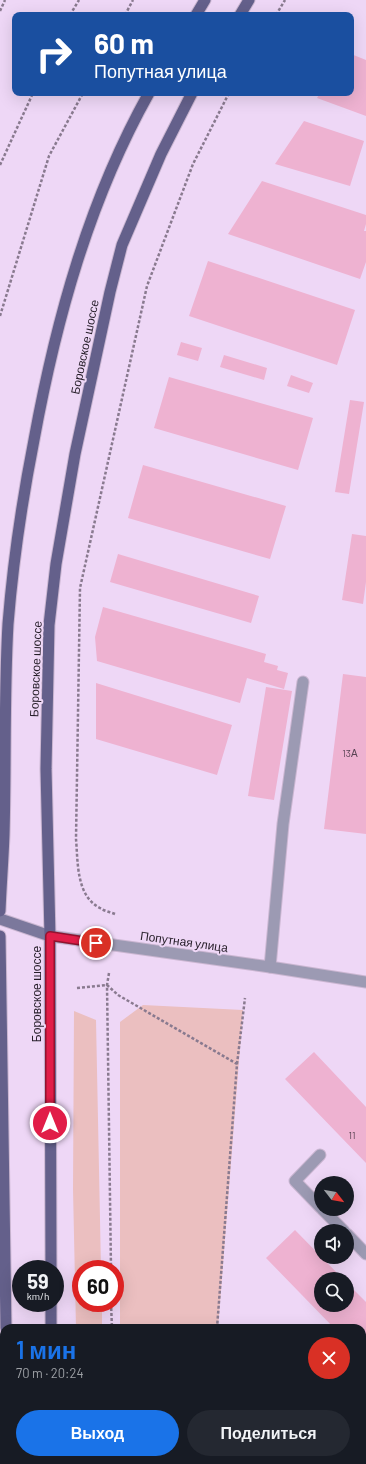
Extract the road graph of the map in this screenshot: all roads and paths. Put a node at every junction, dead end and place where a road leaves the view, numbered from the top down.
1 (4, 0) edge
2 (79, 0) edge
3 (133, 0) edge
4 (205, 0) edge
5 (249, 0) edge
6 (285, 0) edge
7 (0, 11) edge
8 (72, 12) edge
9 (127, 12) edge
10 (198, 12) edge
11 (242, 12) edge
12 (278, 12) edge
13 (32, 96) edge
14 (81, 96) edge
15 (147, 96) edge
16 (190, 96) edge
17 (227, 96) edge
18 (0, 166) edge
19 (0, 316) edge
20 (303, 682) dead end
21 (6, 700) junction
22 (0, 713) edge
23 (0, 911) edge
24 (115, 914) dead end
25 (0, 919) edge
26 (0, 936) edge
27 (50, 936) junction
28 (270, 967) junction
29 (109, 973) dead end
30 (366, 982) edge
31 (107, 985) junction
32 (77, 988) dead end
33 (245, 998) dead end
34 (237, 1064) junction
35 (320, 1155) dead end
36 (314, 1200) edge
37 (330, 1216) edge
38 (337, 1224) edge
39 (354, 1241) edge
40 (366, 1254) edge
41 (51, 1260) edge
42 (111, 1260) edge
43 (51, 1312) edge
44 (111, 1312) edge
45 (6, 1324) edge
46 (51, 1324) edge
47 (112, 1324) edge
48 (217, 1324) edge

1 - 7 path
2 - 8 path
3 - 9 path
4 - 10 main road
5 - 11 main road
6 - 12 path
13 - 18 path
14 - 19 path
15 - 21 main road
16 - 27 main road, Боровское шоссе
17 - 24 path
20 - 28 street
21 - 22 main road
21 - 23 main road
25 - 27 main road, Попутная улица
26 - 45 main road
27 - 28 street, Попутная улица
27 - 41 main road, Боровское шоссе
28 - 30 street, Попутная улица
29 - 31 path
31 - 32 path
31 - 34 path
31 - 42 path
33 - 34 path
34 - 48 path
35 - 36 street
37 - 38 street
39 - 40 street
43 - 46 main road
44 - 47 path

